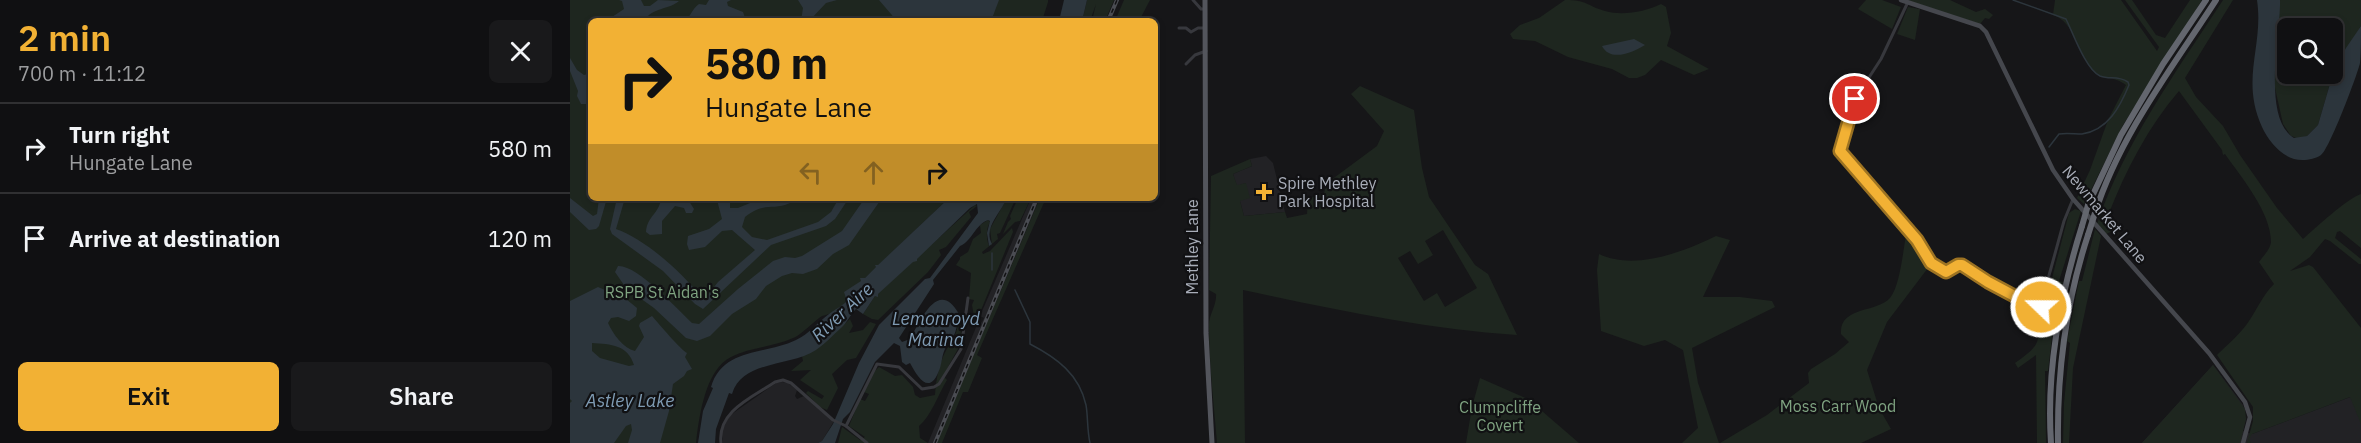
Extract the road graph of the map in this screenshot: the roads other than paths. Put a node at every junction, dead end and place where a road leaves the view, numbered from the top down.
1 (1193, 0) edge
2 (1205, 0) edge
3 (1901, 0) edge
4 (2206, 0) edge
5 (2216, 0) edge
6 (1907, 4) junction
7 (1205, 9) junction
8 (1179, 28) dead end
9 (1205, 28) junction
10 (1206, 51) junction
11 (1186, 64) dead end
12 (2073, 199) junction
13 (968, 298) dead end
14 (844, 425) junction
15 (721, 443) edge
16 (867, 443) edge
17 (1212, 443) edge
18 (2051, 443) edge
19 (2058, 443) edge
20 (2243, 443) edge

1 - 7 street
2 - 7 main road, Methley Lane
3 - 6 main road, Newmarket Lane
4 - 18 highway, bridge
5 - 19 highway, bridge
6 - 12 main road, Newmarket Lane
6 - 12 street
7 - 9 main road, Methley Lane
8 - 9 street
9 - 10 main road, Methley Lane
10 - 11 street
10 - 17 main road, Methley Lane
12 - 20 main road, Newmarket Lane
13 - 14 street
14 - 15 street
14 - 16 street

